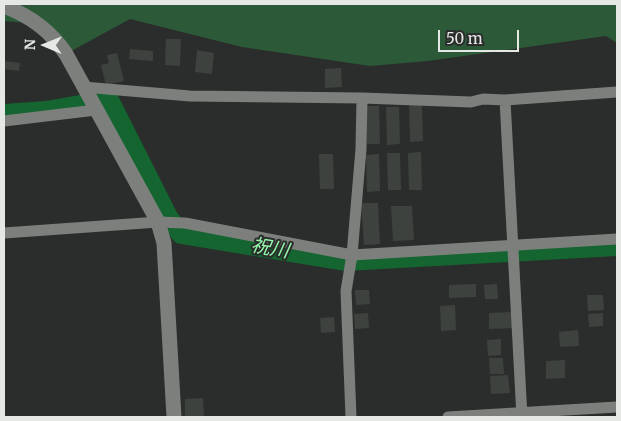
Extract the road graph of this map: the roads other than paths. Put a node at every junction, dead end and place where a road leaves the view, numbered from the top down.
1 (4, 6) edge
2 (83, 86) junction
3 (617, 92) edge
4 (362, 98) junction
5 (505, 100) junction
6 (96, 110) junction
7 (4, 121) edge
8 (158, 222) junction
9 (4, 233) edge
10 (617, 239) edge
11 (514, 245) junction
12 (352, 255) junction
13 (617, 407) edge
14 (522, 415) edge
15 (174, 417) edge
16 (351, 417) edge
17 (448, 417) edge

1 - 2 street
2 - 4 street
2 - 6 street
3 - 5 street
4 - 5 street
4 - 12 street
5 - 11 street
6 - 7 street
6 - 8 street
8 - 9 street
8 - 12 street
8 - 15 street
10 - 11 street
11 - 12 street
11 - 14 street
12 - 16 street
13 - 14 street
14 - 17 street

